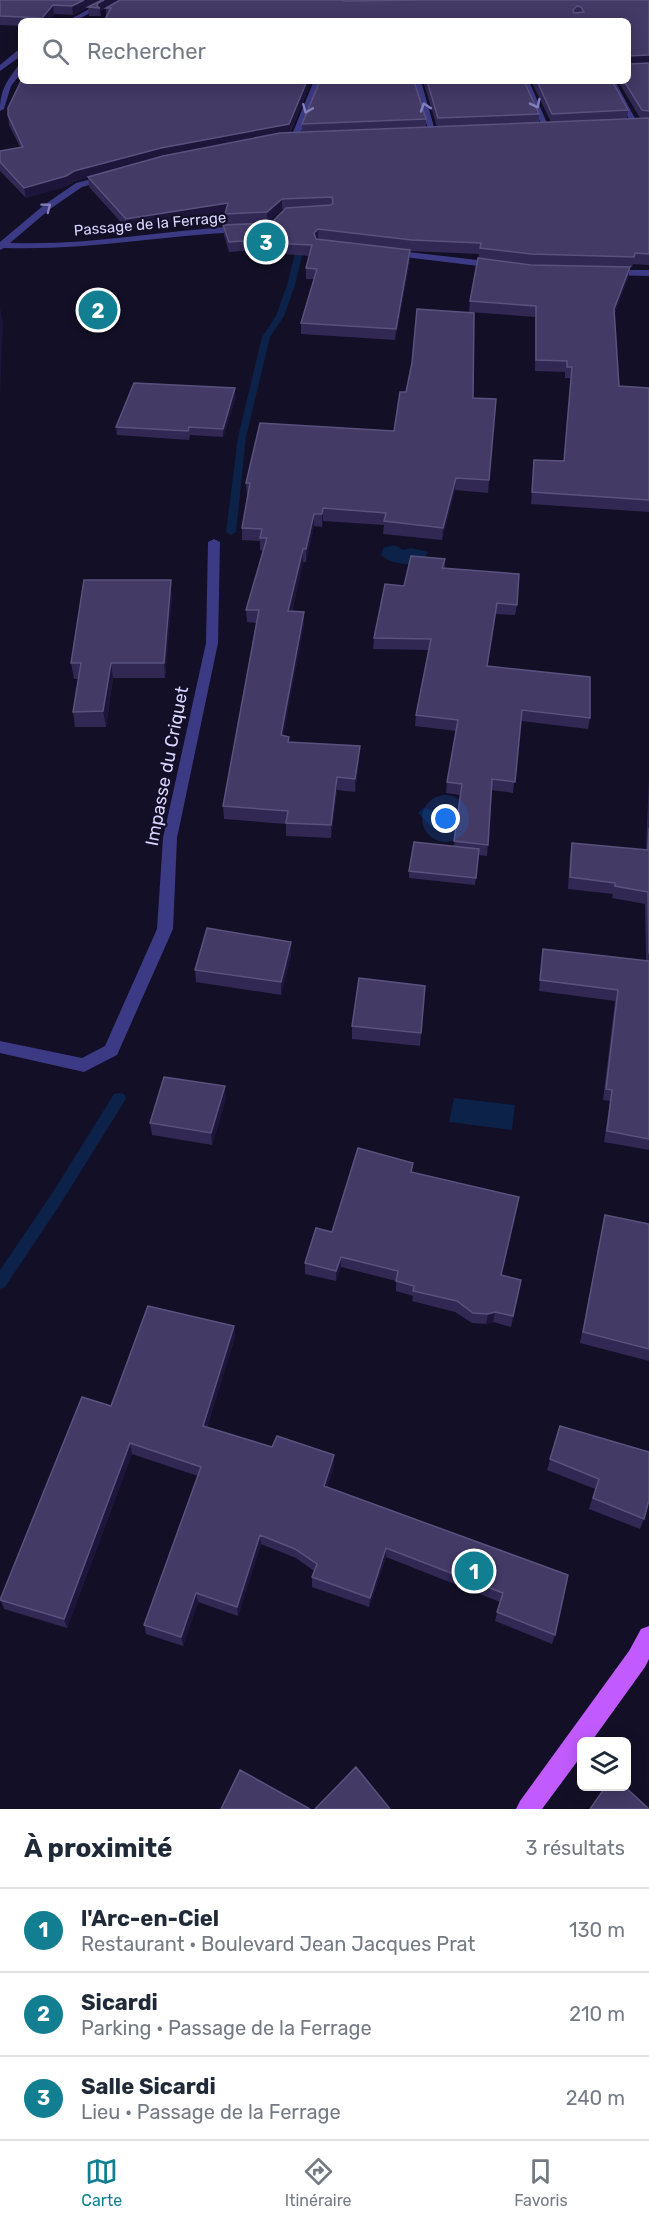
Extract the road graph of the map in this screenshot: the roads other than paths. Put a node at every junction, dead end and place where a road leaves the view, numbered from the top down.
1 (111, 0) edge
2 (118, 6) edge
3 (100, 15) edge
4 (76, 18) edge
5 (18, 54) edge
6 (0, 68) edge
7 (18, 68) edge
8 (18, 72) edge
9 (317, 84) edge
10 (418, 84) edge
11 (526, 84) edge
12 (613, 84) edge
13 (0, 109) edge
14 (625, 125) edge
15 (558, 127) edge
16 (536, 128) edge
17 (547, 128) junction
18 (433, 132) junction
19 (445, 132) edge
20 (421, 133) edge
21 (307, 137) edge
22 (120, 173) edge
23 (252, 229) edge
24 (1, 246) edge
25 (384, 253) edge
26 (502, 266) edge
27 (595, 273) edge
28 (649, 273) edge
29 (214, 542) dead end
30 (0, 1047) edge
31 (648, 1641) edge
32 (528, 1809) edge

1 - 4 street
2 - 3 street
5 - 6 street
6 - 7 street
8 - 13 street
9 -> 21 street
18 -> 10 street
11 -> 17 street
12 - 14 street
15 - 17 street
16 - 17 street
18 - 19 street
18 - 20 street
24 -> 22 street
23 - 24 street, Passage de la Ferrage
25 - 26 street
27 - 28 street
29 - 30 street, Impasse du Criquet
31 - 32 main road

